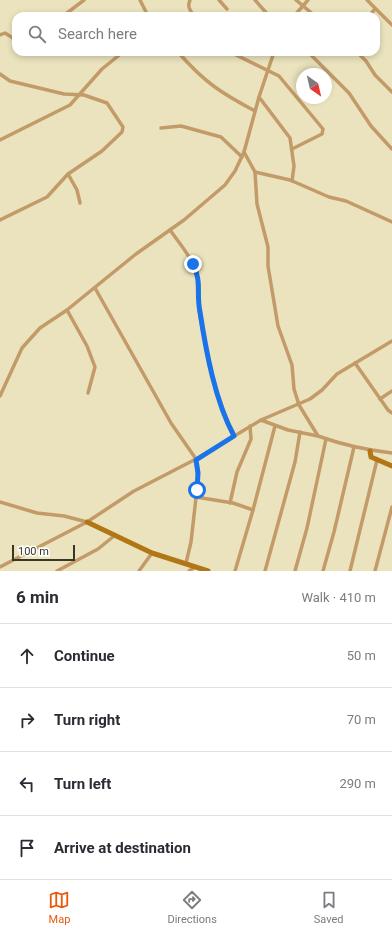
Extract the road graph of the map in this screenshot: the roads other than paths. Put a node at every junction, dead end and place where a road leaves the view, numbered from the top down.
1 (84, 0) edge
2 (140, 0) edge
3 (190, 0) edge
4 (219, 0) edge
5 (255, 0) edge
6 (296, 0) edge
7 (308, 0) edge
8 (367, 0) edge
9 (303, 5) junction
10 (227, 9) dead end
11 (375, 9) junction
12 (68, 12) edge
13 (146, 12) edge
14 (191, 12) edge
15 (266, 12) edge
16 (297, 12) edge
17 (311, 12) edge
18 (372, 12) edge
19 (378, 12) edge
20 (380, 14) edge
21 (392, 25) edge
22 (0, 35) edge
23 (12, 37) edge
24 (119, 56) edge
25 (181, 56) edge
26 (238, 56) edge
27 (273, 56) edge
28 (312, 56) edge
29 (361, 56) edge
30 (269, 71) junction
31 (1, 75) edge
32 (392, 92) edge
33 (79, 95) junction
34 (259, 98) junction
35 (255, 111) junction
36 (161, 128) dead end
37 (0, 140) edge
38 (292, 149) junction
39 (392, 149) edge
40 (244, 152) junction
41 (242, 157) junction
42 (255, 172) junction
43 (68, 174) junction
44 (292, 181) junction
45 (80, 203) dead end
46 (0, 220) edge
47 (392, 222) edge
48 (170, 230) junction
49 (95, 288) junction
50 (67, 310) junction
51 (392, 341) edge
52 (354, 363) junction
53 (392, 392) edge
54 (88, 393) dead end
55 (0, 396) edge
56 (380, 399) junction
57 (299, 405) junction
58 (392, 413) edge
59 (261, 420) junction
60 (250, 426) junction
61 (275, 426) junction
62 (300, 432) junction
63 (234, 436) junction
64 (318, 436) junction
65 (326, 439) junction
66 (354, 447) junction
67 (370, 451) junction
68 (392, 453) edge
69 (196, 460) junction
70 (377, 460) junction
71 (392, 466) edge
72 (196, 497) junction
73 (0, 502) edge
74 (230, 503) junction
75 (392, 507) edge
76 (253, 510) junction
77 (87, 522) junction
78 (114, 536) junction
79 (152, 553) junction
80 (186, 563) junction
81 (0, 567) edge
82 (195, 567) junction
83 (56, 571) edge
84 (139, 571) edge
85 (189, 571) edge
86 (208, 571) edge
87 (235, 571) edge
88 (265, 571) edge
89 (295, 571) edge
90 (323, 571) edge
91 (350, 571) edge
92 (375, 571) edge

1 - 12 street
2 - 13 street
3 - 14 street
4 - 10 street
5 - 15 street
6 - 9 street
7 - 9 street
8 - 11 street
9 - 16 street
9 - 17 street
11 - 18 street
11 - 19 street
20 - 21 street
22 - 23 street
24 - 33 street
25 - 35 street
26 - 30 street
27 - 30 street
28 - 39 street
29 - 32 street
30 - 34 street
30 - 38 street
31 - 33 street
33 - 37 street
33 - 43 street
34 - 35 street
34 - 38 street
35 - 40 street
36 - 41 street
38 - 44 street
40 - 41 street
40 - 42 street
41 - 48 street
42 - 44 street
42 - 57 street
43 - 45 street
43 - 46 street
44 - 47 street
48 - 49 street
48 - 63 street
49 - 50 street
49 - 69 street
50 - 54 street
50 - 55 street
51 - 52 street
52 - 56 street
52 - 57 street
53 - 56 street
56 - 58 street
57 - 59 street
57 - 64 street
59 - 60 street
59 - 61 street
60 - 63 street
60 - 74 street
61 - 62 street
61 - 76 street
62 - 64 street
62 - 88 street
63 - 69 street
64 - 65 street
65 - 66 street
65 - 89 street
66 - 67 street
66 - 90 street
67 - 68 street
67 - 70 street
69 - 72 street
69 - 77 street
70 - 71 street
70 - 91 street
72 - 74 street
72 - 80 street
73 - 77 street
74 - 76 street
75 - 92 street
76 - 87 street
77 - 78 street
77 - 81 street
78 - 79 street
78 - 83 street
79 - 80 street
79 - 84 street
80 - 82 street
82 - 85 street
82 - 86 street

